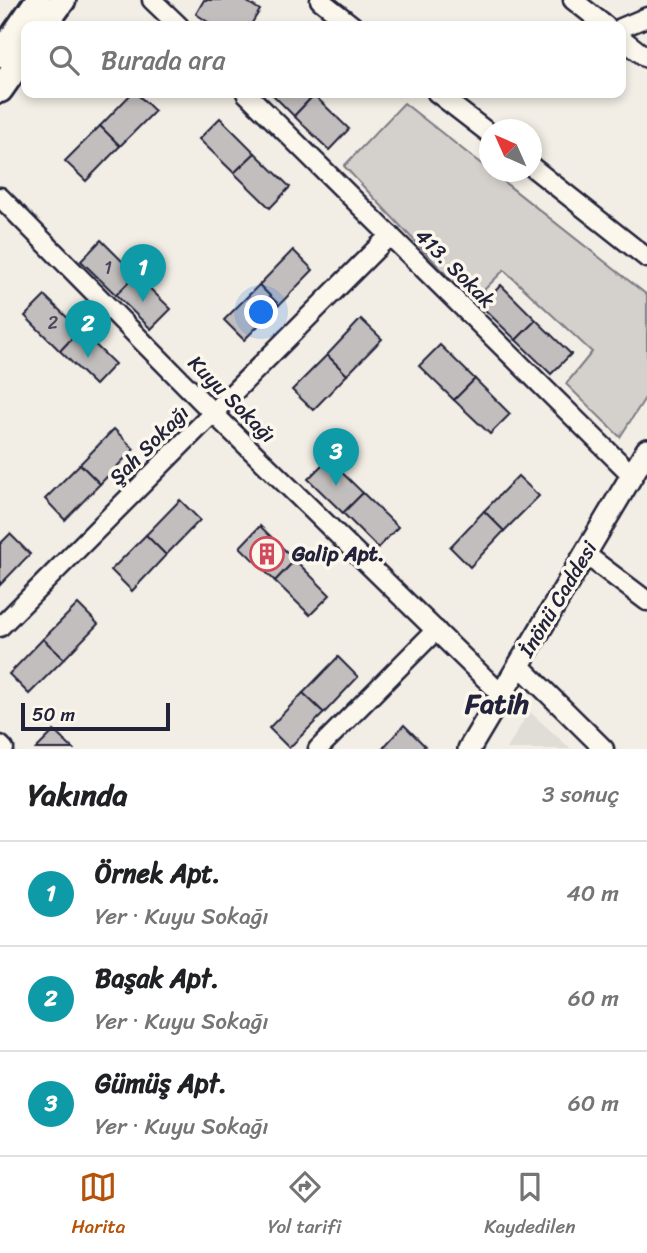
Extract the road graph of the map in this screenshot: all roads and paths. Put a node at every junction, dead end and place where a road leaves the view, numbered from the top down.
1 (38, 0) edge
2 (63, 0) edge
3 (152, 0) edge
4 (320, 0) edge
5 (573, 0) edge
6 (647, 17) edge
7 (24, 21) edge
8 (48, 21) edge
9 (174, 21) edge
10 (347, 21) edge
11 (600, 21) edge
12 (21, 26) edge
13 (626, 26) edge
14 (626, 42) edge
15 (9, 44) edge
16 (647, 58) edge
17 (0, 90) edge
18 (251, 98) edge
19 (444, 98) edge
20 (479, 126) edge
21 (542, 176) edge
22 (0, 197) edge
23 (390, 236) junction
24 (647, 258) edge
25 (213, 413) junction
26 (647, 450) edge
27 (638, 476) edge
28 (585, 554) junction
29 (647, 601) edge
30 (0, 627) edge
31 (436, 630) junction
32 (519, 665) junction
33 (502, 695) junction
34 (0, 745) edge
35 (4, 749) edge
36 (318, 749) edge
37 (469, 749) edge
38 (604, 749) edge

1 - 7 main road
2 - 8 main road
3 - 9 street
4 - 10 street
5 - 11 street
6 - 13 street
12 - 15 main road
14 - 16 street
15 - 17 main road
18 - 23 street, 413. Sokak
19 - 20 street
21 - 24 street
22 - 25 street, Kuyu Sokağı
23 - 25 street, Şah Sokağı
23 - 27 street, 413. Sokak
25 - 30 street, Şah Sokağı
25 - 31 street, Kuyu Sokağı
26 - 27 street, İnönü Caddesi
27 - 28 street, İnönü Caddesi
28 - 29 street
28 - 32 street, İnönü Caddesi
31 - 33 street, Kuyu Sokağı
31 - 36 street
32 - 33 street, İnönü Caddesi
32 - 38 street
33 - 37 street, İnönü Caddesi
34 - 35 street

